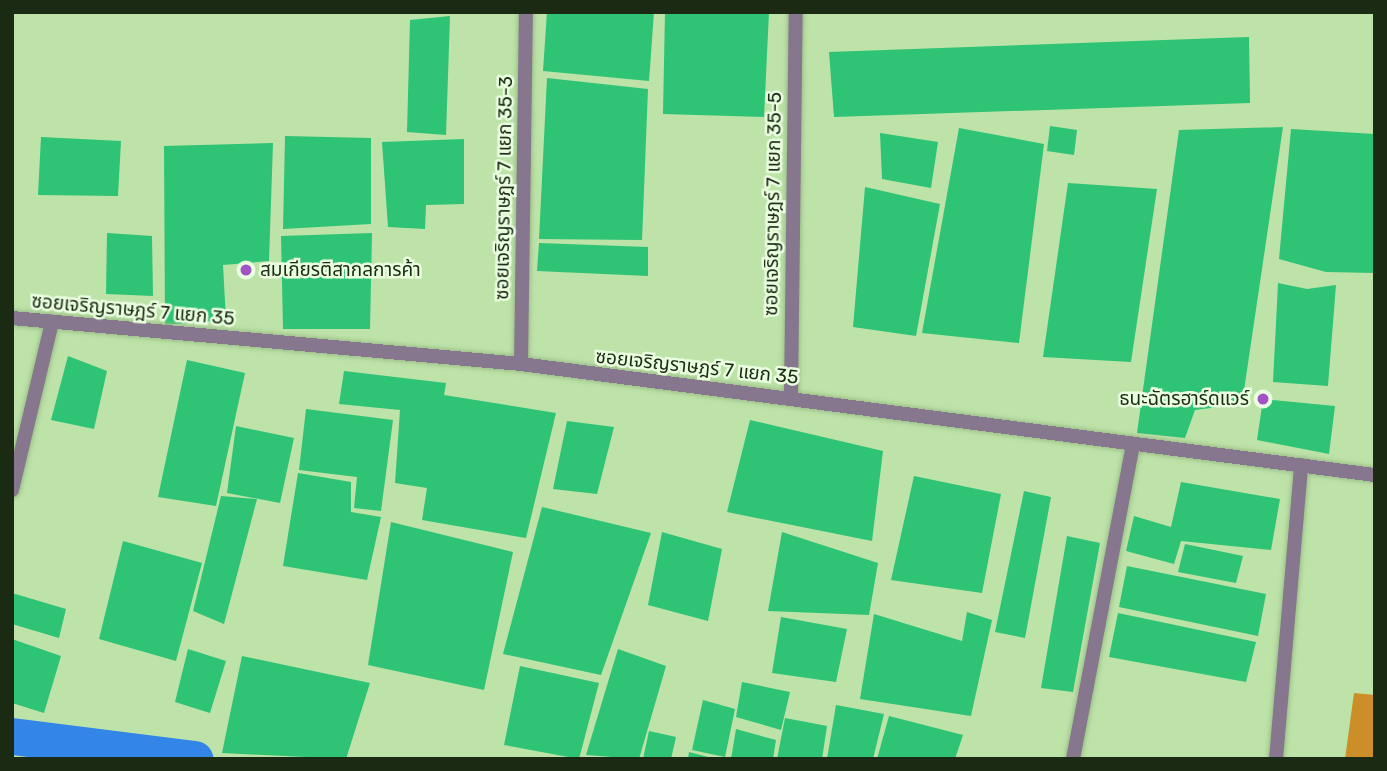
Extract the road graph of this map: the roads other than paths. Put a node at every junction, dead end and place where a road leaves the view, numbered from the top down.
1 (526, 12) edge
2 (796, 12) edge
3 (12, 317) edge
4 (52, 322) junction
5 (521, 364) junction
6 (791, 396) junction
7 (1132, 445) junction
8 (1301, 465) junction
9 (1375, 475) edge
10 (12, 491) edge
11 (1073, 759) edge
12 (1276, 759) edge

1 - 5 street, ซอยเจริญราษฎร์ 7 แยก 35-3
2 - 6 street, ซอยเจริญราษฎร์ 7 แยก 35-5
3 - 4 street, ซอยเจริญราษฎร์ 7 แยก 35
4 - 5 street, ซอยเจริญราษฎร์ 7 แยก 35
4 - 10 street
5 - 6 street, ซอยเจริญราษฎร์ 7 แยก 35
6 - 7 street, ซอยเจริญราษฎร์ 7 แยก 35
7 - 8 street, ซอยเจริญราษฎร์ 7 แยก 35
7 - 11 street
8 - 9 street, ซอยเจริญราษฎร์ 7 แยก 35
8 - 12 street

